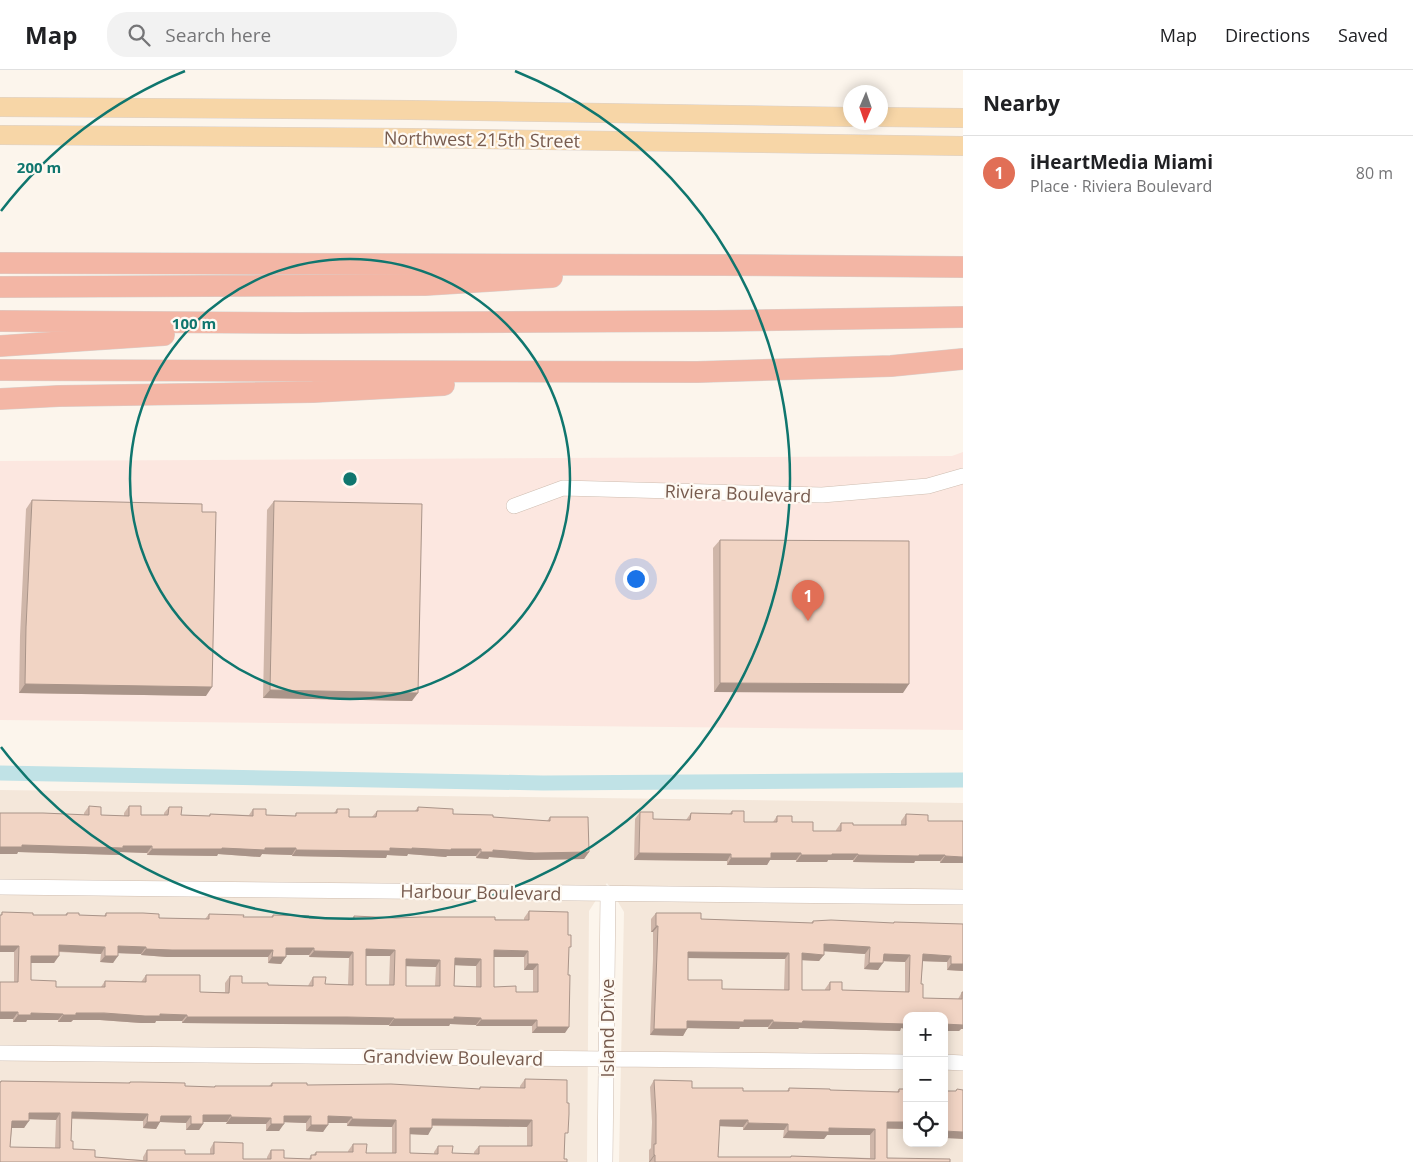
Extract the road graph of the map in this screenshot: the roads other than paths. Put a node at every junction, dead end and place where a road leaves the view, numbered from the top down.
1 (0, 107) edge
2 (843, 117) edge
3 (888, 117) edge
4 (940, 118) junction
5 (963, 118) edge
6 (0, 135) edge
7 (889, 145) junction
8 (963, 146) edge
9 (0, 263) edge
10 (722, 265) junction
11 (963, 267) edge
12 (0, 287) edge
13 (963, 317) edge
14 (0, 321) edge
15 (297, 323) junction
16 (0, 346) edge
17 (963, 359) edge
18 (0, 370) edge
19 (697, 372) junction
20 (0, 399) edge
21 (963, 476) edge
22 (514, 506) dead end
23 (0, 887) edge
24 (608, 893) junction
25 (963, 897) edge
26 (0, 1053) edge
27 (607, 1059) junction
28 (903, 1062) edge
29 (948, 1062) edge
30 (963, 1063) edge
31 (605, 1162) edge

1 - 2 main road, Northwest 215th Street
3 - 4 main road
4 - 5 main road
4 - 7 main road
6 - 7 main road, Northwest 215th Street
7 - 8 main road, Northwest 215th Street
9 - 10 highway
10 - 11 highway
10 - 12 highway
13 - 15 highway
14 - 15 highway
15 - 16 highway
17 - 19 highway
18 - 19 highway
19 - 20 highway
21 - 22 street, Riviera Boulevard
23 - 24 street, Harbour Boulevard
24 - 25 street, Harbour Boulevard
24 - 27 street, Island Drive
26 - 27 street, Grandview Boulevard
27 - 28 street, Grandview Boulevard
27 - 31 street, Island Drive
29 - 30 street

